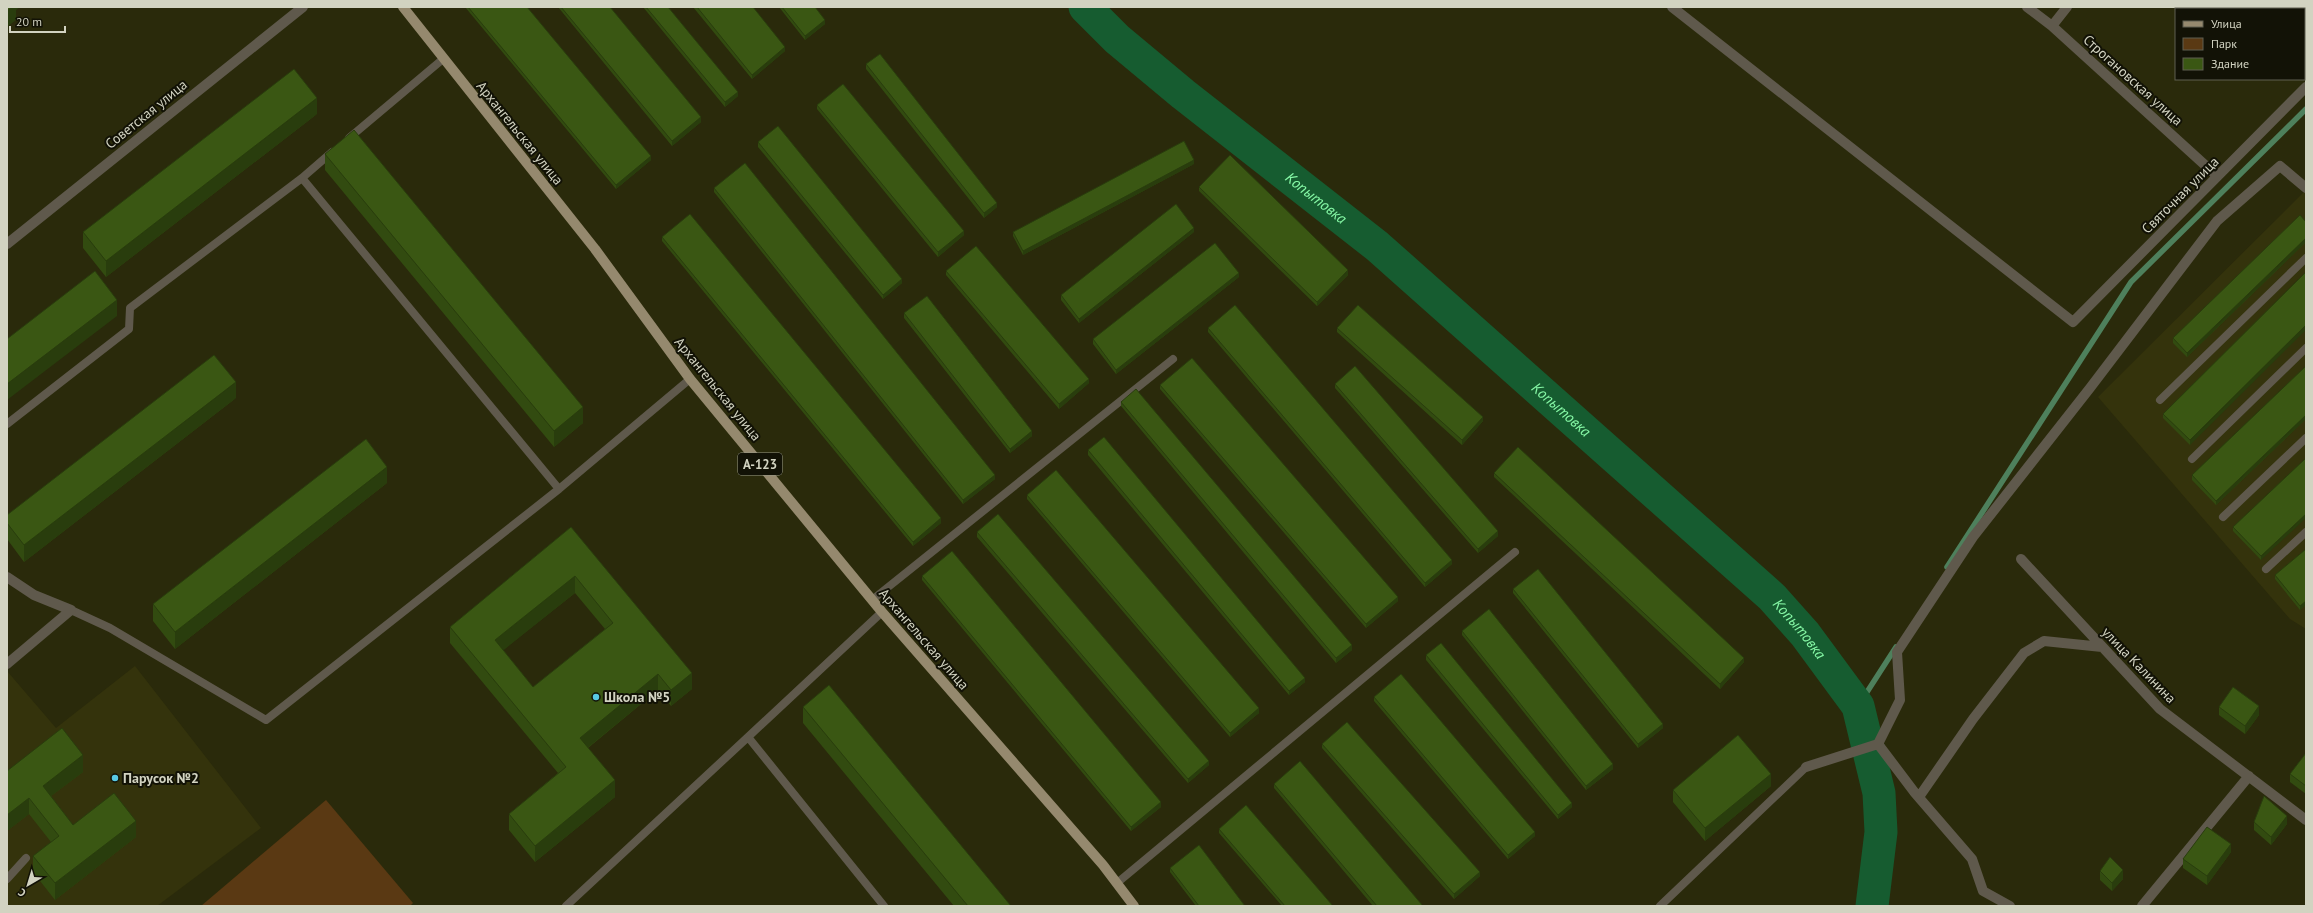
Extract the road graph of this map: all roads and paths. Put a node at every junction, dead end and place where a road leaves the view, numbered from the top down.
1 (303, 7) edge
2 (403, 7) edge
3 (1672, 7) edge
4 (2027, 7) edge
5 (2067, 7) edge
6 (2052, 26) junction
7 (443, 59) junction
8 (2306, 87) edge
9 (2217, 176) junction
10 (302, 178) junction
11 (2306, 188) edge
12 (7, 244) edge
13 (2306, 258) edge
14 (2306, 348) edge
15 (1173, 359) dead end
16 (690, 380) junction
17 (2160, 400) dead end
18 (7, 424) edge
19 (2306, 438) edge
20 (2192, 458) dead end
21 (559, 488) junction
22 (2223, 517) dead end
23 (2306, 532) edge
24 (1516, 552) dead end
25 (2021, 559) dead end
26 (2266, 569) dead end
27 (7, 577) edge
28 (872, 600) junction
29 (71, 610) junction
30 (882, 612) junction
31 (2102, 647) junction
32 (7, 664) edge
33 (748, 737) junction
34 (1878, 744) junction
35 (1806, 767) joint
36 (2249, 776) junction
37 (1917, 795) junction
38 (2306, 820) edge
39 (26, 858) dead end
40 (7, 879) edge
41 (1117, 883) junction
42 (566, 906) edge
43 (884, 906) edge
44 (1134, 906) edge
45 (1660, 906) edge
46 (2010, 906) edge
47 (2142, 906) edge

1 - 12 street, Советская улица
2 - 7 main road, Архангельская улица / А-123
3 - 9 street, Святочная улица
4 - 6 street, Строгановская улица
5 - 6 street
6 - 9 street, Строгановская улица
7 - 10 lane
7 - 16 main road, Архангельская улица / А-123
8 - 9 street, Святочная улица
10 - 18 lane
10 - 21 lane
11 - 34 street
13 - 17 lane
14 - 20 lane
15 - 28 lane
16 - 21 lane
16 - 28 main road, Архангельская улица / А-123
19 - 22 lane
21 - 29 lane
23 - 26 lane
24 - 41 lane
25 - 31 street, улица Калинина
27 - 29 street
28 - 30 main road, Архангельская улица / А-123
29 - 32 street
30 - 33 lane
30 - 41 main road, Архангельская улица / А-123
31 - 36 street, улица Калинина
31 - 37 street
33 - 42 lane
33 - 43 lane
34 - 35 street
34 - 37 street
35 - 45 lane
36 - 38 street, улица Калинина
36 - 47 street
37 - 46 street
39 - 40 lane
41 - 44 main road, Архангельская улица / А-123

